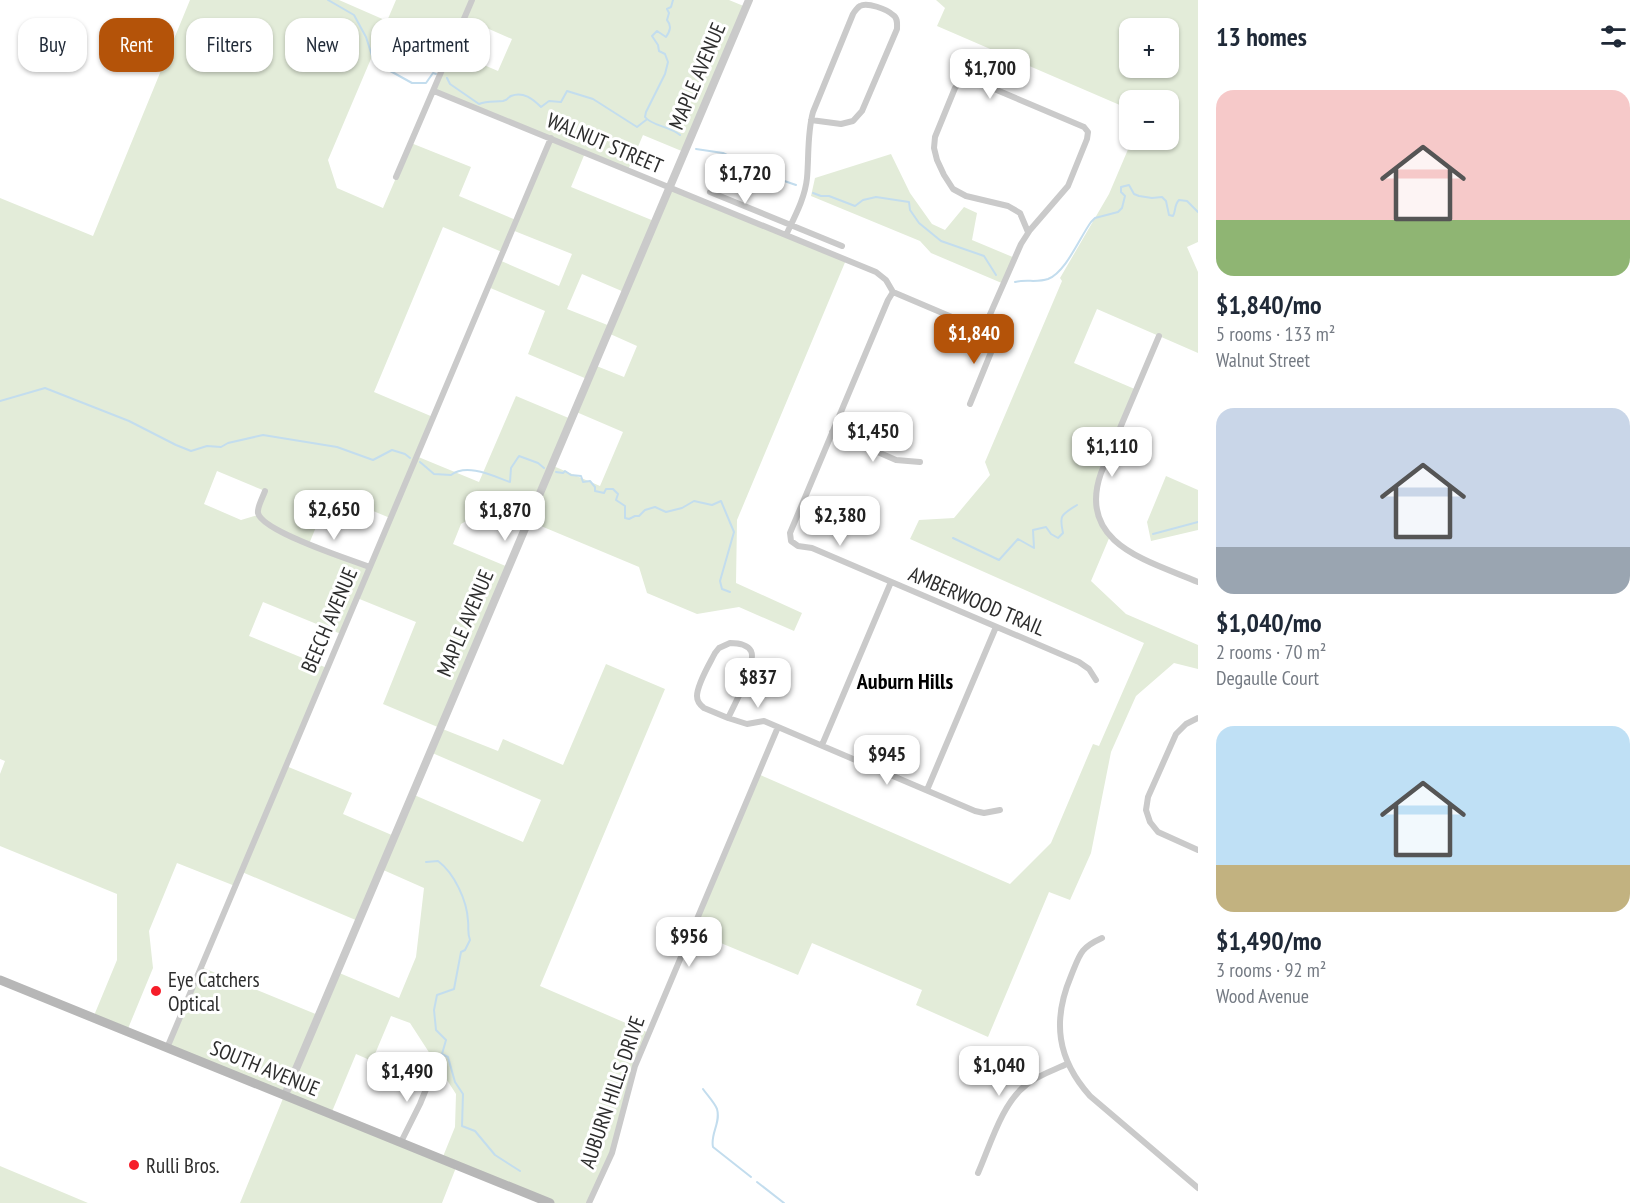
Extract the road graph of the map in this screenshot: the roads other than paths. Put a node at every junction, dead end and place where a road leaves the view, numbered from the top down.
1 (472, 0) edge
2 (749, 0) edge
3 (434, 91) junction
4 (811, 120) junction
5 (551, 138) junction
6 (396, 177) dead end
7 (669, 187) junction
8 (711, 192) dead end
9 (791, 224) junction
10 (1028, 232) junction
11 (786, 235) junction
12 (842, 246) dead end
13 (893, 292) junction
14 (985, 324) junction
15 (1160, 336) dead end
16 (970, 404) dead end
17 (832, 432) junction
18 (920, 462) dead end
19 (265, 491) dead end
20 (369, 567) junction
21 (891, 582) junction
22 (1198, 582) edge
23 (996, 627) junction
24 (1096, 680) dead end
25 (728, 718) junction
26 (1198, 718) edge
27 (778, 727) junction
28 (822, 745) junction
29 (927, 790) junction
30 (1000, 810) dead end
31 (1198, 850) edge
32 (1102, 938) dead end
33 (0, 980) edge
34 (167, 1048) junction
35 (1067, 1064) junction
36 (433, 1072) dead end
37 (285, 1095) junction
38 (401, 1143) junction
39 (978, 1173) dead end
40 (1198, 1188) edge
41 (550, 1203) edge
42 (589, 1203) edge

1 - 3 street
2 - 7 street, MAPLE AVENUE
3 - 5 street, WALNUT STREET
3 - 6 street
4 - 4 street
4 - 9 street
5 - 7 street, WALNUT STREET
5 - 20 street, BEECH AVENUE
7 - 11 street, WALNUT STREET
7 - 37 street, MAPLE AVENUE
8 - 9 street
9 - 11 street
9 - 12 street
10 - 10 street
10 - 14 street
11 - 13 street, WALNUT STREET
13 - 14 street, WALNUT STREET
13 - 17 street, AMBERWOOD TRAIL
14 - 16 street
15 - 22 street
17 - 18 street
17 - 21 street, AMBERWOOD TRAIL
19 - 20 street
20 - 34 street, BEECH AVENUE
21 - 23 street, AMBERWOOD TRAIL
21 - 28 street
23 - 24 street, AMBERWOOD TRAIL
23 - 29 street
25 - 25 street
25 - 27 street
26 - 31 street
27 - 28 street
27 - 42 street, AUBURN HILLS DRIVE
28 - 29 street
29 - 30 street
32 - 35 street
33 - 34 main road, SOUTH AVENUE
34 - 37 main road, SOUTH AVENUE
35 - 39 street
35 - 40 street
36 - 38 street
37 - 38 main road, SOUTH AVENUE
38 - 41 main road, SOUTH AVENUE

